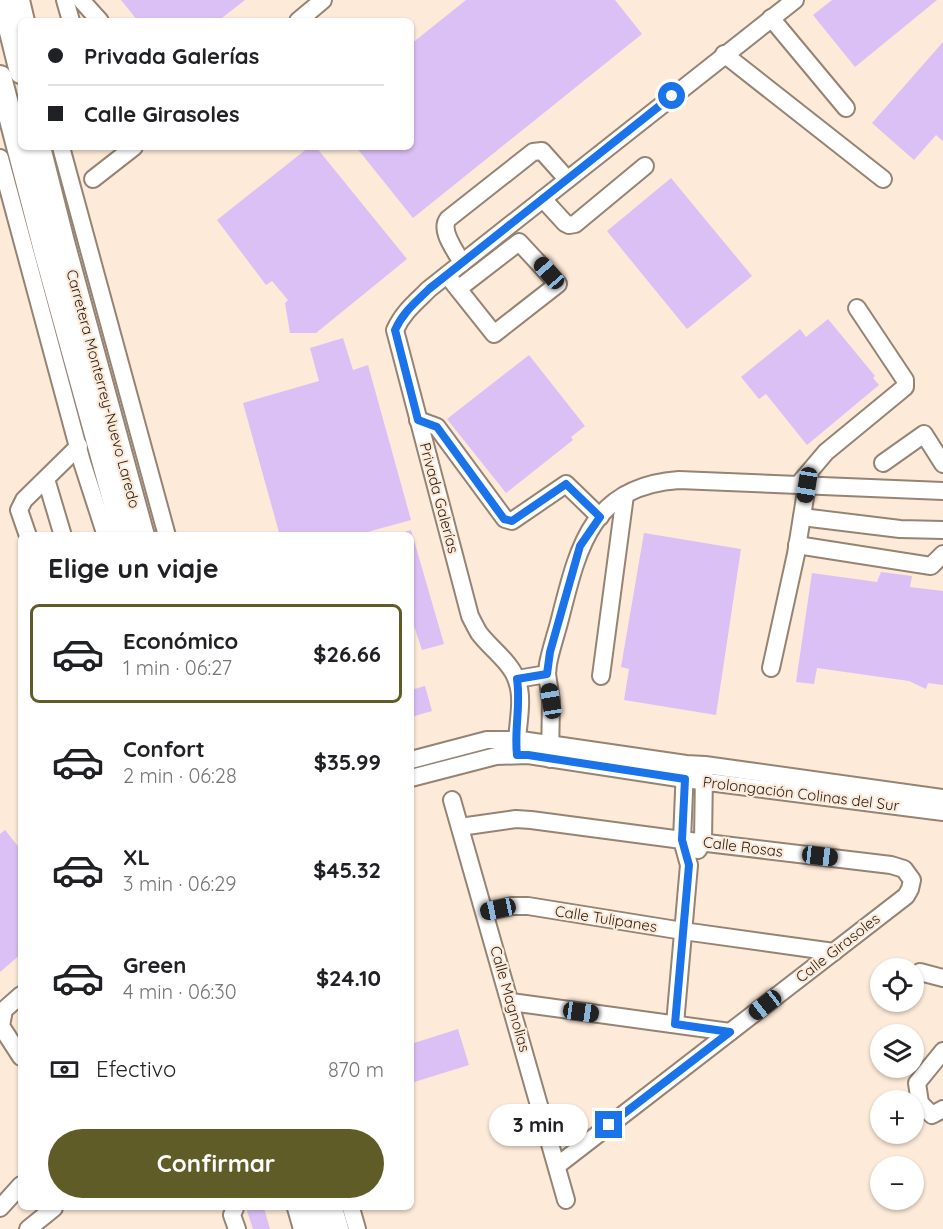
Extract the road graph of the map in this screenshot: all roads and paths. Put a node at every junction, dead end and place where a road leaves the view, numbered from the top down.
1 (3, 0) edge
2 (21, 0) edge
3 (65, 0) edge
4 (81, 0) edge
5 (323, 0) edge
6 (795, 0) edge
7 (25, 18) edge
8 (70, 18) edge
9 (97, 18) edge
10 (302, 18) edge
11 (771, 18) junction
12 (724, 54) junction
13 (18, 60) edge
14 (0, 77) edge
15 (846, 108) dead end
16 (18, 134) edge
17 (23, 150) edge
18 (39, 150) edge
19 (62, 150) edge
20 (107, 150) edge
21 (130, 150) edge
22 (0, 158) edge
23 (111, 164) junction
24 (645, 166) dead end
25 (567, 179) junction
26 (883, 179) dead end
27 (93, 180) dead end
28 (543, 199) junction
29 (54, 248) junction
30 (462, 263) junction
31 (447, 275) junction
32 (458, 289) junction
33 (857, 309) dead end
34 (418, 420) junction
35 (79, 446) junction
36 (882, 463) dead end
37 (943, 464) edge
38 (46, 479) junction
39 (802, 485) junction
40 (943, 491) edge
41 (625, 495) junction
42 (114, 497) junction
43 (600, 517) junction
44 (802, 517) junction
45 (943, 530) edge
46 (27, 532) edge
47 (62, 532) edge
48 (105, 532) edge
49 (118, 532) edge
50 (137, 532) edge
51 (138, 532) edge
52 (165, 532) edge
53 (797, 545) junction
54 (943, 554) edge
55 (771, 668) dead end
56 (547, 674) junction
57 (602, 676) dead end
58 (517, 679) junction
59 (516, 748) junction
60 (550, 752) junction
61 (414, 759) edge
62 (685, 772) junction
63 (704, 773) junction
64 (414, 777) edge
65 (943, 798) edge
66 (452, 800) dead end
67 (943, 812) edge
68 (460, 827) junction
69 (682, 840) junction
70 (703, 842) junction
71 (689, 865) junction
72 (912, 880) joint
73 (485, 912) junction
74 (683, 931) junction
75 (834, 952) junction
76 (924, 973) edge
77 (943, 978) edge
78 (18, 998) edge
79 (511, 1002) junction
80 (675, 1024) junction
81 (730, 1032) junction
82 (18, 1047) edge
83 (943, 1051) edge
84 (943, 1109) edge
85 (558, 1166) junction
86 (18, 1188) edge
87 (566, 1200) dead end
88 (0, 1208) edge
89 (52, 1210) edge
90 (234, 1210) edge
91 (297, 1210) edge
92 (313, 1210) edge
93 (332, 1210) edge
94 (352, 1210) edge
95 (28, 1229) edge
96 (237, 1229) edge
97 (302, 1229) edge
98 (318, 1229) edge
99 (337, 1229) edge
100 (357, 1229) edge

1 - 13 highway
2 - 7 street
3 - 8 street
4 - 9 street
5 - 10 street
6 - 11 street, Privada Galerías
11 - 12 street, Privada Galerías
11 - 15 street
12 - 25 street, Privada Galerías
12 - 26 street
14 - 16 highway
17 - 29 highway
18 - 29 highway
19 - 52 street
20 - 23 street
21 - 23 street
22 - 35 street
23 - 27 street
24 - 28 street
25 - 28 street, Privada Galerías
25 - 30 street
28 - 30 street, Privada Galerías
29 - 42 highway
29 - 51 highway, Carretera Monterrey-Nuevo Laredo
30 - 31 street, Privada Galerías
31 - 32 street
31 - 34 street, Privada Galerías
32 - 32 street
33 - 39 street
34 - 43 street
34 - 58 street, Privada Galerías
35 - 38 street
35 - 48 street
36 - 37 street
38 - 46 street
38 - 47 street
39 - 40 street
39 - 41 street
39 - 44 street
41 - 43 street
41 - 57 street
42 - 49 highway
42 - 50 highway
43 - 56 street
44 - 45 street
44 - 53 street
53 - 54 street
53 - 55 street
56 - 58 street
56 - 60 street
58 - 59 street
59 - 60 street, Prolongación Colinas del Sur
59 - 61 street, Prolongación Colinas del Sur
59 - 64 street, Prolongación Colinas del Sur
60 - 62 street, Prolongación Colinas del Sur
62 - 63 street, Prolongación Colinas del Sur
62 - 69 street
63 - 65 street, Prolongación Colinas del Sur
63 - 67 street, Prolongación Colinas del Sur
63 - 70 street
66 - 68 street, Calle Magnolias
68 - 69 street, Calle Rosas
68 - 73 street, Calle Magnolias
69 - 70 street, Calle Rosas
69 - 71 street
70 - 71 street
70 - 72 street, Calle Rosas
71 - 74 street
72 - 75 street, Calle Girasoles
73 - 74 street, Calle Tulipanes
73 - 79 street, Calle Magnolias
74 - 75 street, Calle Tulipanes
74 - 80 street
75 - 81 street, Calle Girasoles
76 - 77 street
78 - 82 street
79 - 80 street
79 - 85 street, Calle Magnolias
80 - 81 street
81 - 85 street, Calle Girasoles
83 - 84 street
85 - 87 street, Calle Magnolias
86 - 88 street
89 - 95 street
90 - 96 street
91 - 97 street
92 - 98 highway
93 - 99 highway
94 - 100 street

